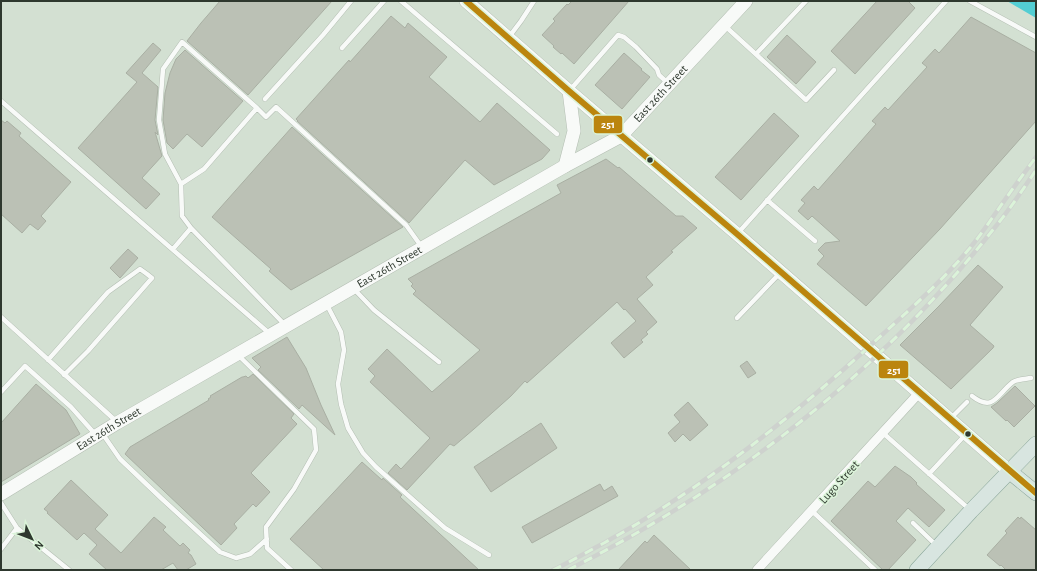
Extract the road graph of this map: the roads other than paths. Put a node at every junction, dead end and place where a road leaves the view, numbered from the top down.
1 (351, 1) edge
2 (384, 1) edge
3 (401, 1) edge
4 (466, 1) edge
5 (534, 1) edge
6 (746, 1) edge
7 (806, 1) edge
8 (946, 1) edge
9 (970, 1) edge
10 (724, 25) junction
11 (508, 38) junction
12 (1036, 38) edge
13 (342, 48) dead end
14 (756, 54) junction
15 (834, 70) dead end
16 (669, 84) junction
17 (569, 91) junction
18 (265, 99) dead end
19 (1, 100) edge
20 (257, 108) junction
21 (557, 134) dead end
22 (621, 136) junction
23 (565, 166) junction
24 (181, 184) junction
25 (767, 200) junction
26 (191, 228) junction
27 (737, 234) junction
28 (815, 241) dead end
29 (423, 248) junction
30 (173, 250) junction
31 (781, 272) junction
32 (353, 288) junction
33 (326, 303) junction
34 (1, 317) edge
35 (737, 318) dead end
36 (286, 326) junction
37 (271, 335) junction
38 (237, 354) junction
39 (48, 360) junction
40 (439, 362) dead end
41 (64, 375) junction
42 (1031, 378) dead end
43 (1, 392) edge
44 (920, 393) junction
45 (972, 396) dead end
46 (967, 402) dead end
47 (950, 419) junction
48 (117, 422) junction
49 (883, 433) junction
50 (967, 433) junction
51 (98, 434) junction
52 (1036, 444) edge
53 (1010, 471) junction
54 (929, 474) junction
55 (4, 490) edge
56 (1036, 493) edge
57 (1, 503) edge
58 (812, 511) junction
59 (971, 511) junction
60 (913, 523) dead end
61 (17, 528) junction
62 (267, 538) junction
63 (939, 547) junction
64 (1, 549) edge
65 (489, 555) dead end
66 (69, 570) edge
67 (291, 570) edge
68 (757, 570) edge
69 (875, 570) edge
70 (918, 570) edge

1 - 18 lane
2 - 13 lane
3 - 21 lane
4 - 11 street
5 - 11 lane
6 - 10 street, East 26th Street
7 - 14 lane
8 - 25 lane
9 - 12 lane
10 - 14 lane
10 - 16 street, East 26th Street
11 - 17 street
14 - 15 lane
16 - 17 lane
16 - 22 street, East 26th Street
17 - 22 street
17 - 23 street
19 - 30 lane
20 - 24 lane
20 - 24 lane
20 - 29 lane
22 - 23 street, East 26th Street
22 - 27 street
23 - 29 street, East 26th Street
24 - 26 lane
25 - 27 lane
25 - 28 lane
26 - 30 lane
26 - 36 lane
27 - 31 street
29 - 32 street, East 26th Street
30 - 37 lane
31 - 35 lane
31 - 44 street
32 - 33 street, East 26th Street
32 - 40 lane
33 - 36 street, East 26th Street
33 - 65 lane
34 - 39 lane
36 - 37 street, East 26th Street
37 - 38 street, East 26th Street
38 - 48 street, East 26th Street
38 - 62 lane
39 - 41 lane
39 - 41 lane
41 - 48 lane
42 - 45 lane
43 - 51 lane
44 - 47 street
44 - 49 street, Lugo Street
46 - 47 lane
47 - 50 street
48 - 51 street, East 26th Street
49 - 54 lane
49 - 58 street, Lugo Street
50 - 53 street
50 - 54 lane
51 - 55 street, East 26th Street
51 - 62 lane
52 - 53 main road
53 - 56 main road
53 - 59 main road
54 - 59 lane
57 - 61 lane
58 - 68 street, Lugo Street
58 - 69 lane
59 - 63 main road
60 - 63 lane
61 - 64 lane
61 - 66 lane
62 - 67 lane
63 - 70 main road

